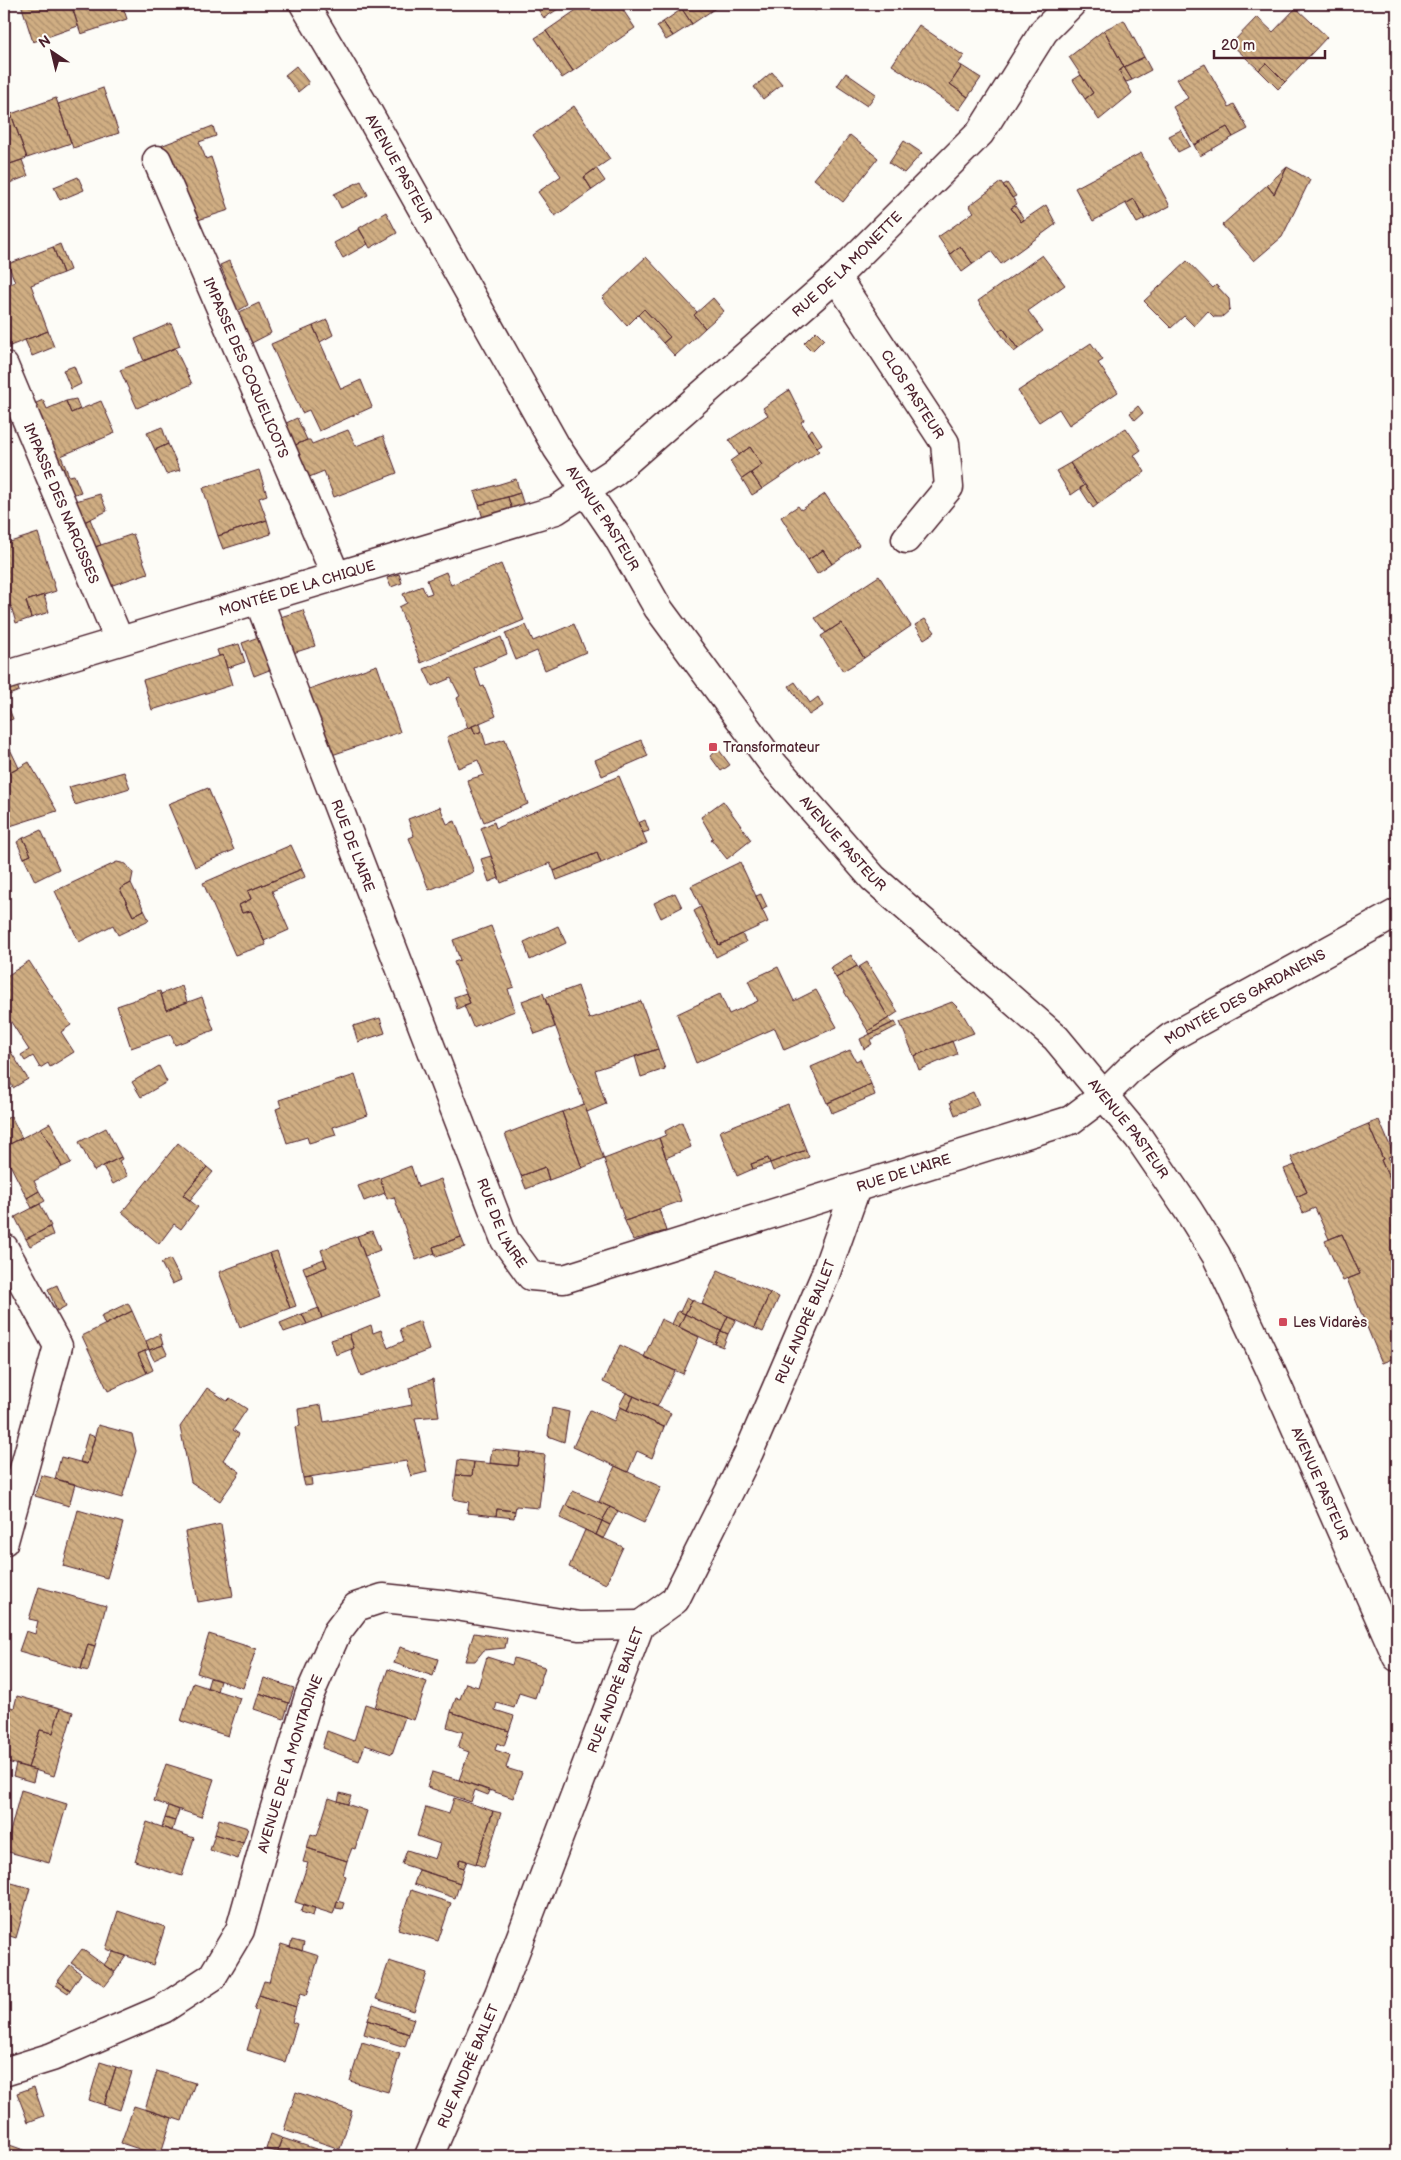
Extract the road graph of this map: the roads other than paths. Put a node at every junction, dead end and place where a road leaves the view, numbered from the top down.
1 (304, 4) edge
2 (1071, 4) edge
3 (157, 160) dead end
4 (836, 277) junction
5 (4, 366) edge
6 (586, 491) junction
7 (906, 539) dead end
8 (336, 576) junction
9 (259, 601) junction
10 (118, 640) junction
11 (4, 676) edge
12 (1397, 913) edge
13 (1103, 1096) junction
14 (856, 1188) junction
15 (4, 1248) edge
16 (4, 1541) edge
17 (640, 1625) junction
18 (1397, 1656) edge
19 (4, 2072) edge
20 (429, 2156) edge

1 - 6 street, AVENUE PASTEUR
2 - 4 street, RUE DE LA MONETTE
3 - 8 street, IMPASSE DES COQUELICOTS
4 - 6 street, RUE DE LA MONETTE
4 - 7 street, CLOS PASTEUR
5 - 10 street, IMPASSE DES NARCISSES
6 - 8 street, MONTÉE DE LA CHIQUE
6 - 13 street, AVENUE PASTEUR
8 - 9 street, MONTÉE DE LA CHIQUE
9 - 10 street, MONTÉE DE LA CHIQUE
9 - 14 street, RUE DE L'AIRE
10 - 11 street, MONTÉE DE LA CHIQUE
12 - 13 street, MONTÉE DES GARDANENS
13 - 14 street, RUE DE L'AIRE
13 - 18 street, AVENUE PASTEUR
14 - 17 street, RUE ANDRÉ BAILET
15 - 16 street
17 - 19 street, AVENUE DE LA MONTADINE
17 - 20 street, RUE ANDRÉ BAILET

